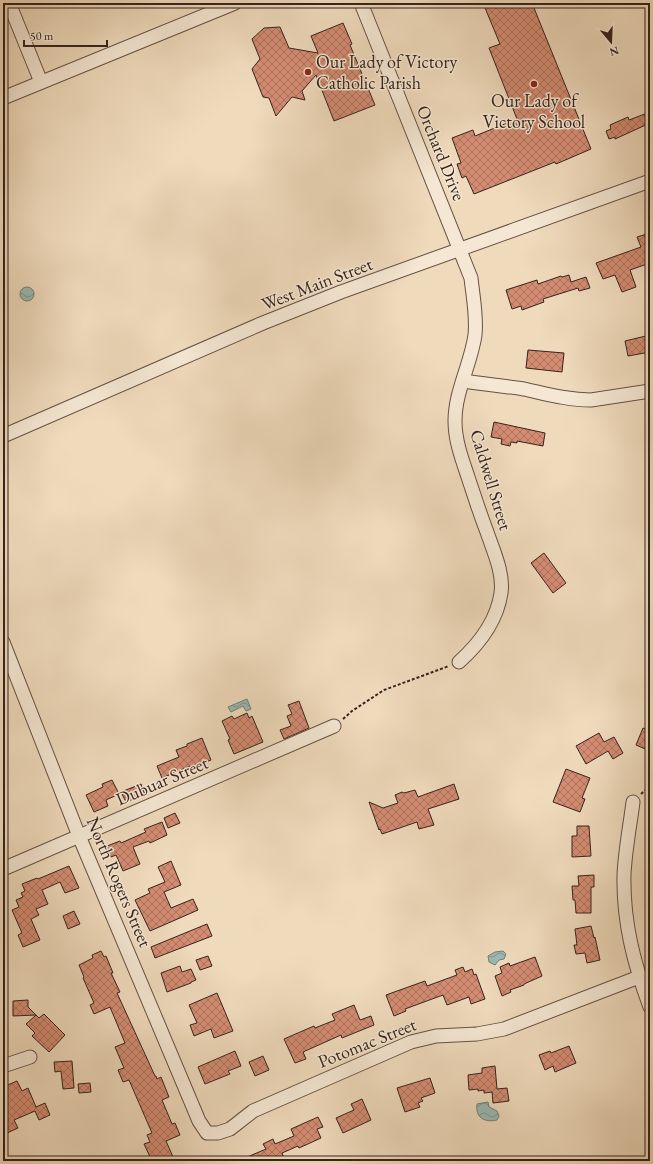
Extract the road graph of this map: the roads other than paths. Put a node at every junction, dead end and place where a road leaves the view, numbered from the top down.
1 (9, 3) edge
2 (235, 3) edge
3 (362, 3) edge
4 (41, 82) junction
5 (3, 98) edge
6 (650, 181) edge
7 (460, 250) junction
8 (462, 381) junction
9 (650, 391) edge
10 (3, 436) edge
11 (3, 642) edge
12 (6, 661) edge
13 (459, 662) road end
14 (334, 726) road end
15 (633, 802) dead end
16 (79, 836) junction
17 (3, 869) edge
18 (639, 977) junction
19 (650, 1007) edge
20 (30, 1057) dead end
21 (3, 1066) edge
22 (207, 1133) joint

1 - 4 street
2 - 4 street
3 - 7 street, Orchard Drive
4 - 5 street
6 - 7 street, West Main Street
7 - 8 street, Caldwell Street
7 - 10 street, West Main Street
8 - 9 street
8 - 13 street, Caldwell Street
11 - 12 street, North Rogers Street
12 - 16 street, North Rogers Street
14 - 16 street, Dubuar Street
15 - 18 street
16 - 17 street, Dubuar Street
16 - 22 street, North Rogers Street
18 - 19 street
18 - 22 street, Potomac Street
20 - 21 street

